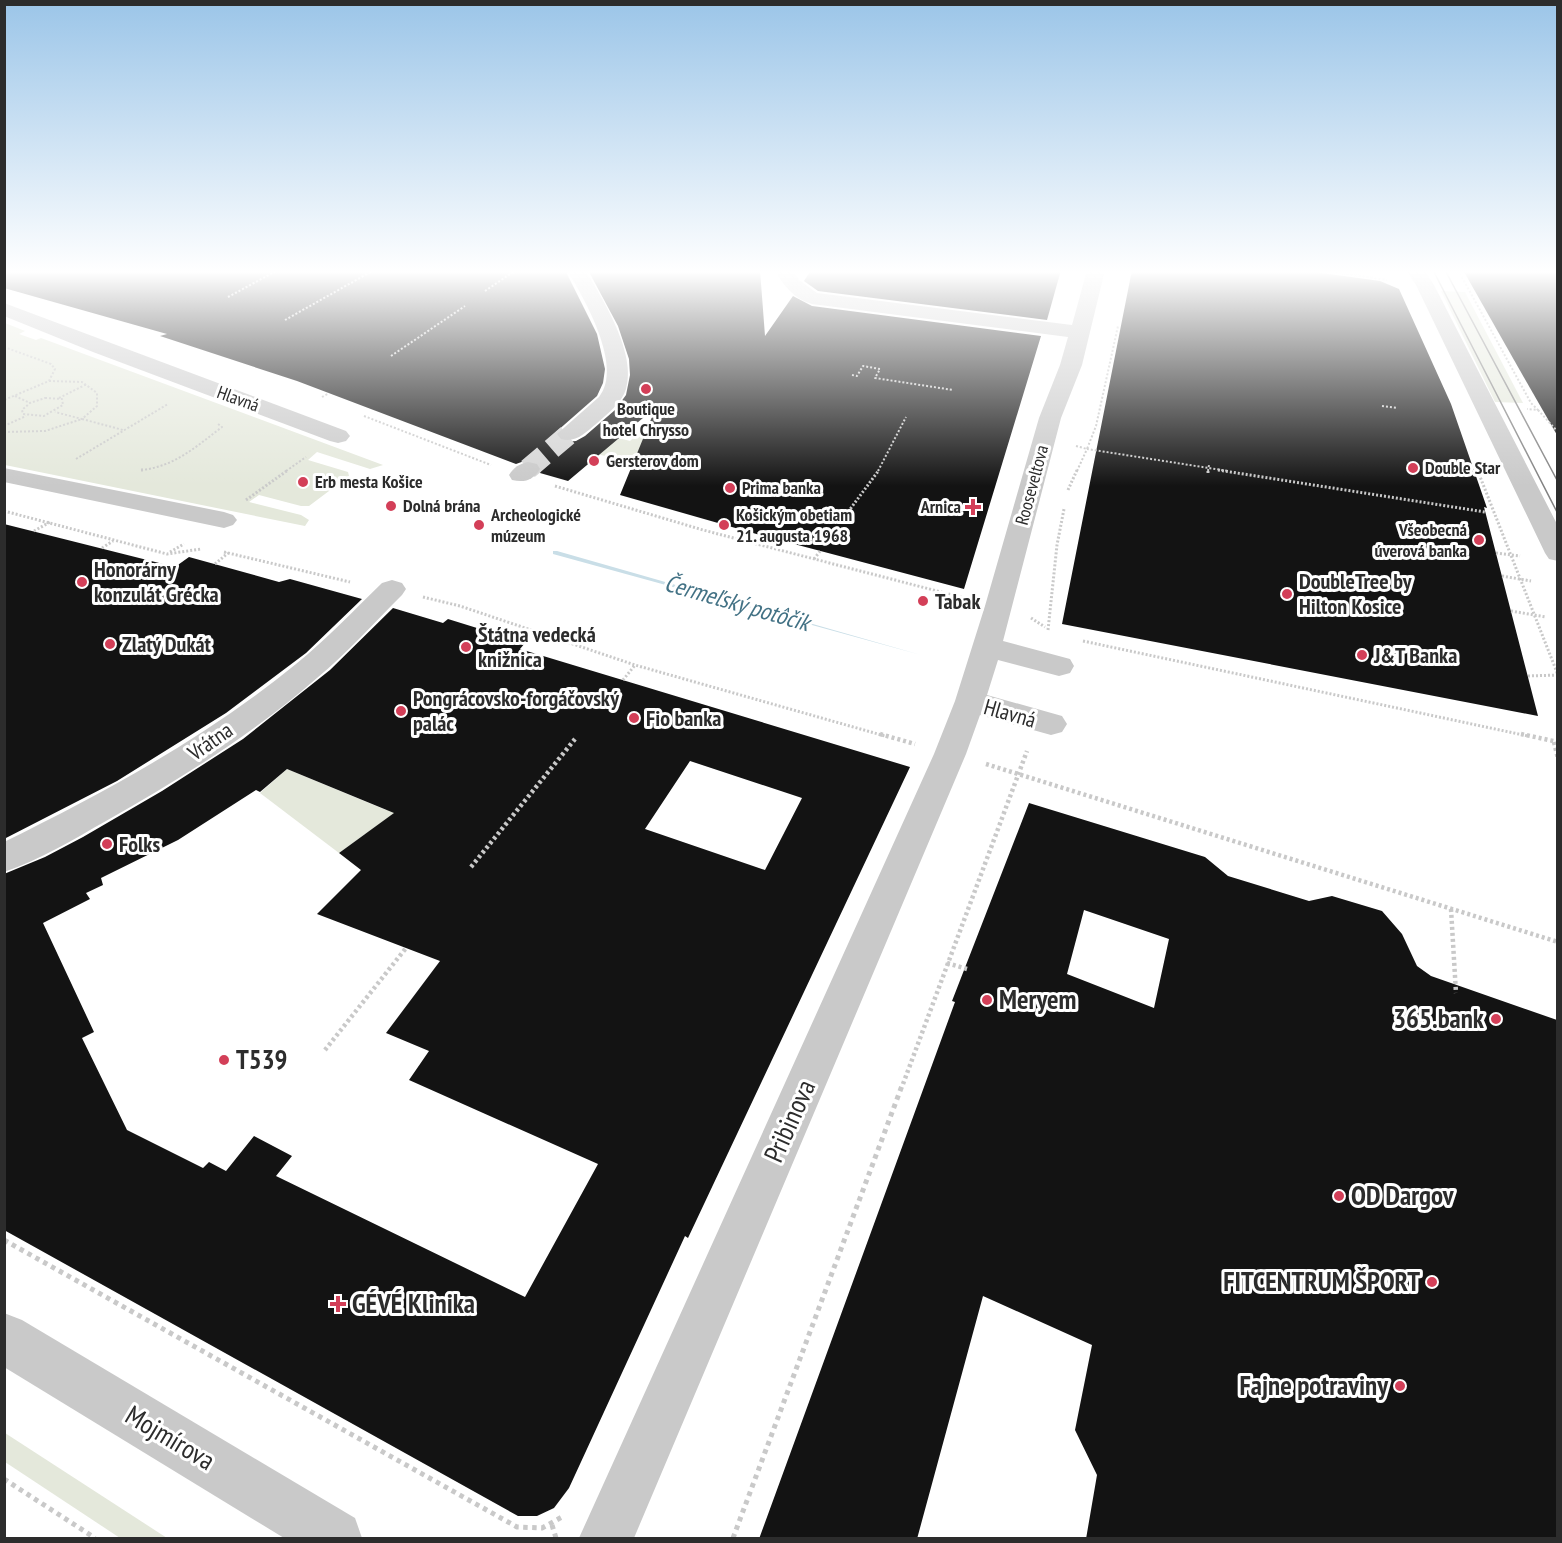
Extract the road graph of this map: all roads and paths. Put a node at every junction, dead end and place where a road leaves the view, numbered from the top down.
1 (85, 342) edge
2 (412, 342) edge
3 (611, 342) edge
4 (1077, 342) edge
5 (1454, 342) edge
6 (1497, 342) edge
7 (4, 347) edge
8 (391, 356) dead end
9 (852, 375) dead end
10 (49, 381) junction
11 (87, 384) junction
12 (953, 390) dead end
13 (14, 396) junction
14 (58, 398) junction
15 (4, 400) edge
16 (30, 403) junction
17 (174, 405) dead end
18 (1382, 406) dead end
19 (1397, 408) dead end
20 (1527, 409) dead end
21 (1538, 410) junction
22 (55, 412) junction
23 (27, 416) junction
24 (906, 417) dead end
25 (81, 419) junction
26 (215, 422) dead end
27 (4, 426) edge
28 (124, 430) junction
29 (4, 432) edge
30 (1557, 432) edge
31 (569, 434) tunnel mouth
32 (337, 436) junction
33 (83, 464) dead end
34 (1474, 464) dead end
35 (1209, 467) junction
36 (130, 470) dead end
37 (1208, 473) dead end
38 (4, 475) edge
39 (1068, 490) dead end
40 (4, 511) edge
41 (848, 512) dead end
42 (1485, 512) dead end
43 (223, 519) junction
44 (50, 522) junction
45 (34, 531) dead end
46 (112, 541) junction
47 (102, 548) dead end
48 (209, 550) dead end
49 (821, 550) dead end
50 (219, 551) dead end
51 (229, 553) junction
52 (1496, 553) dead end
53 (1557, 553) edge
54 (167, 554) junction
55 (1511, 555) junction
56 (1520, 556) dead end
57 (814, 559) junction
58 (215, 564) dead end
59 (1502, 576) dead end
60 (1519, 579) junction
61 (1531, 581) dead end
62 (392, 589) junction
63 (973, 600) dead end
64 (999, 606) junction
65 (1511, 611) dead end
66 (1532, 615) junction
67 (1546, 617) dead end
68 (1056, 632) dead end
69 (1083, 640) dead end
70 (987, 647) junction
71 (635, 664) junction
72 (1059, 666) dead end
73 (1557, 675) edge
74 (1528, 676) dead end
75 (623, 680) dead end
76 (970, 701) junction
77 (1051, 724) dead end
78 (574, 739) dead end
79 (1556, 742) edge
80 (950, 754) junction
81 (1557, 759) edge
82 (1018, 774) junction
83 (4, 858) edge
84 (471, 867) dead end
85 (1451, 909) junction
86 (1557, 942) edge
87 (406, 948) dead end
88 (946, 963) junction
89 (967, 969) dead end
90 (1456, 993) dead end
91 (325, 1050) dead end
92 (4, 1240) edge
93 (4, 1338) edge
94 (4, 1479) edge
95 (569, 1509) dead end
96 (552, 1525) junction
97 (95, 1539) edge
98 (335, 1539) edge
99 (557, 1539) edge
100 (606, 1539) edge
101 (733, 1539) edge

1 - 32 street, Hlavná
2 - 8 path
3 - 31 street
4 - 64 street, Rooseveltova
5 - 53 street
6 - 21 path
7 - 10 path
9 - 12 path
10 - 11 path
10 - 13 path
11 - 14 path
11 - 25 path
13 - 15 path
13 - 16 path
14 - 16 path
14 - 22 path
16 - 23 path
17 - 28 path
18 - 19 path
20 - 21 path
21 - 30 path
22 - 23 path
22 - 25 path
23 - 27 path
24 - 41 path
25 - 28 path
25 - 29 path
26 - 36 path
28 - 33 path
32 - 43 path
32 - 57 path
34 - 55 path
35 - 37 path, bridge
35 - 39 path
35 - 42 path
38 - 43 street
40 - 44 path
43 - 54 path
44 - 45 path
44 - 46 path
46 - 47 path
46 - 54 path
48 - 54 path
49 - 57 path
50 - 51 path
51 - 58 path
51 - 62 path
52 - 55 path
55 - 56 path
55 - 60 path
57 - 63 path
59 - 60 path
60 - 61 path
60 - 66 path
62 - 71 path
62 - 83 street, Vrátna
64 - 68 path
64 - 70 street, Rooseveltova
65 - 66 path
66 - 67 path
66 - 73 path
69 - 79 path
70 - 72 street
70 - 76 street, Rooseveltova
71 - 75 path
71 - 80 path
73 - 74 path
76 - 77 street, Hlavná
76 - 80 street, Pribinova
78 - 84 path
79 - 81 path
80 - 82 path
80 - 100 street, Pribinova
82 - 85 path
82 - 88 path
85 - 86 path
85 - 90 path
87 - 91 path
88 - 89 path
88 - 101 path
92 - 96 path
93 - 98 street, Mojmírova
94 - 97 path
95 - 96 path
96 - 99 path

